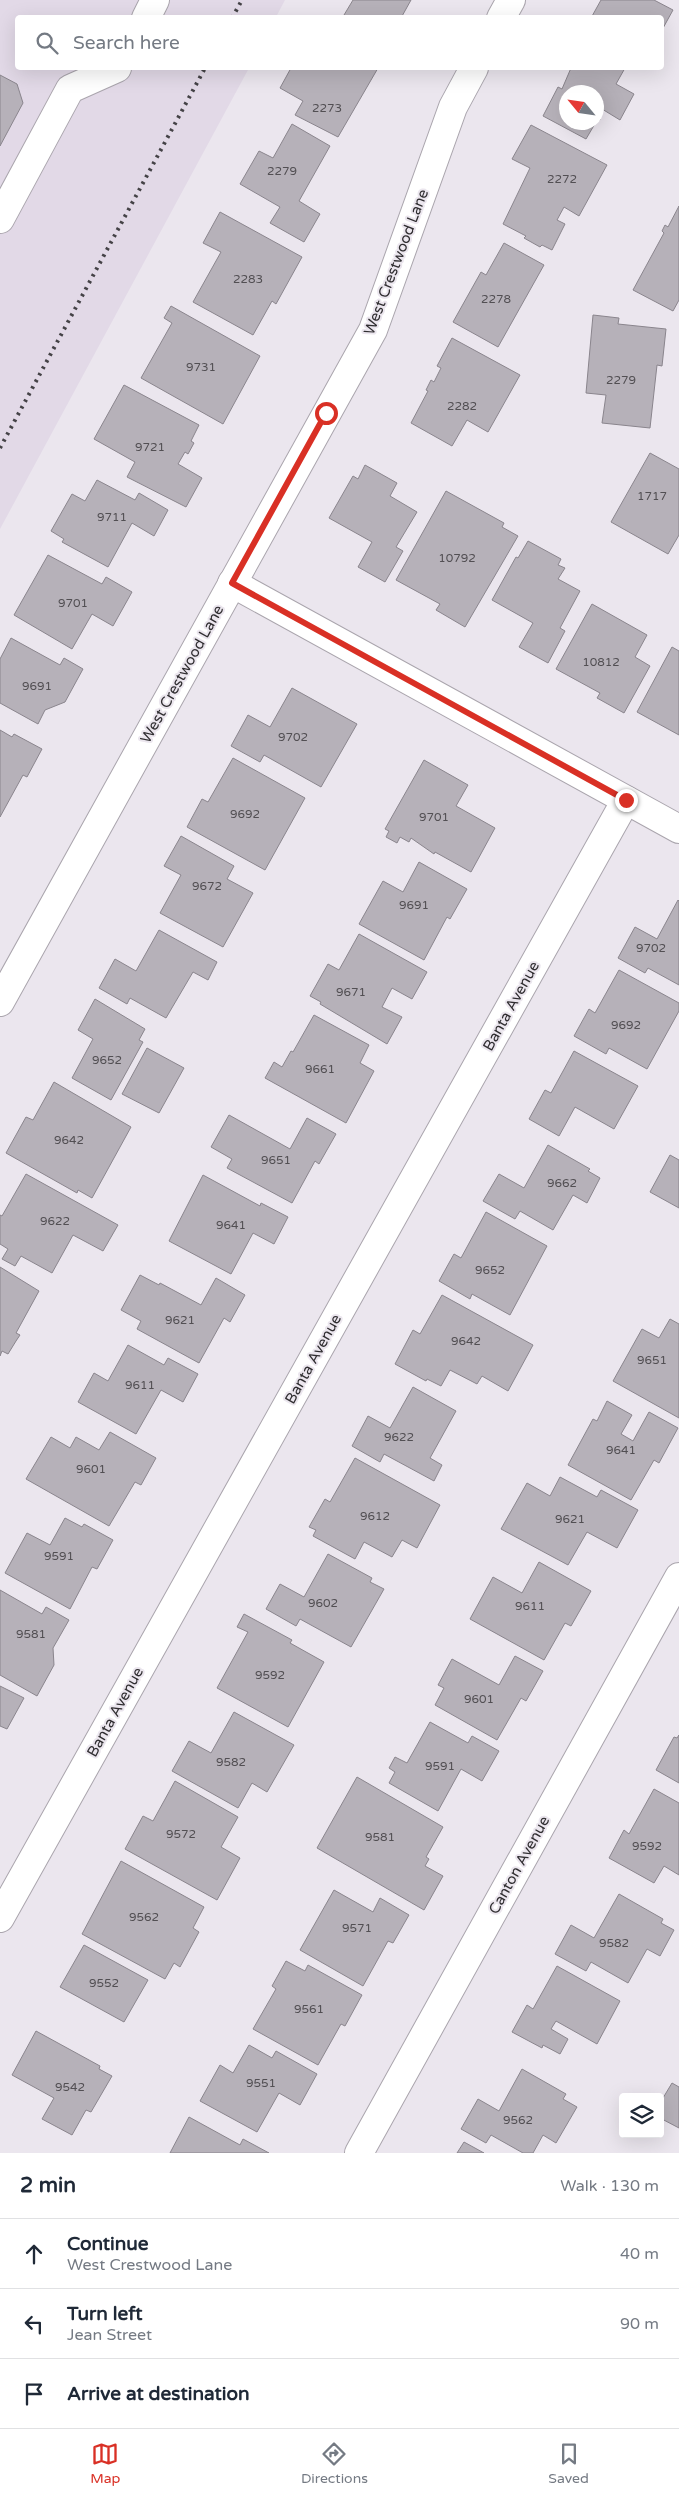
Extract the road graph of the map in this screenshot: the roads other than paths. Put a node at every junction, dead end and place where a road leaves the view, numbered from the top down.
1 (155, 0) edge
2 (511, 0) edge
3 (148, 15) edge
4 (503, 15) edge
5 (113, 70) edge
6 (473, 70) edge
7 (0, 219) edge
8 (232, 583) junction
9 (626, 800) junction
10 (679, 829) edge
11 (0, 1002) edge
12 (679, 1577) edge
13 (0, 1918) edge
14 (359, 2153) edge

1 - 3 street
2 - 4 street
5 - 7 street
6 - 8 street, West Crestwood Lane
8 - 9 street
8 - 11 street, West Crestwood Lane
9 - 10 street
9 - 13 street, Banta Avenue
12 - 14 street, Canton Avenue

